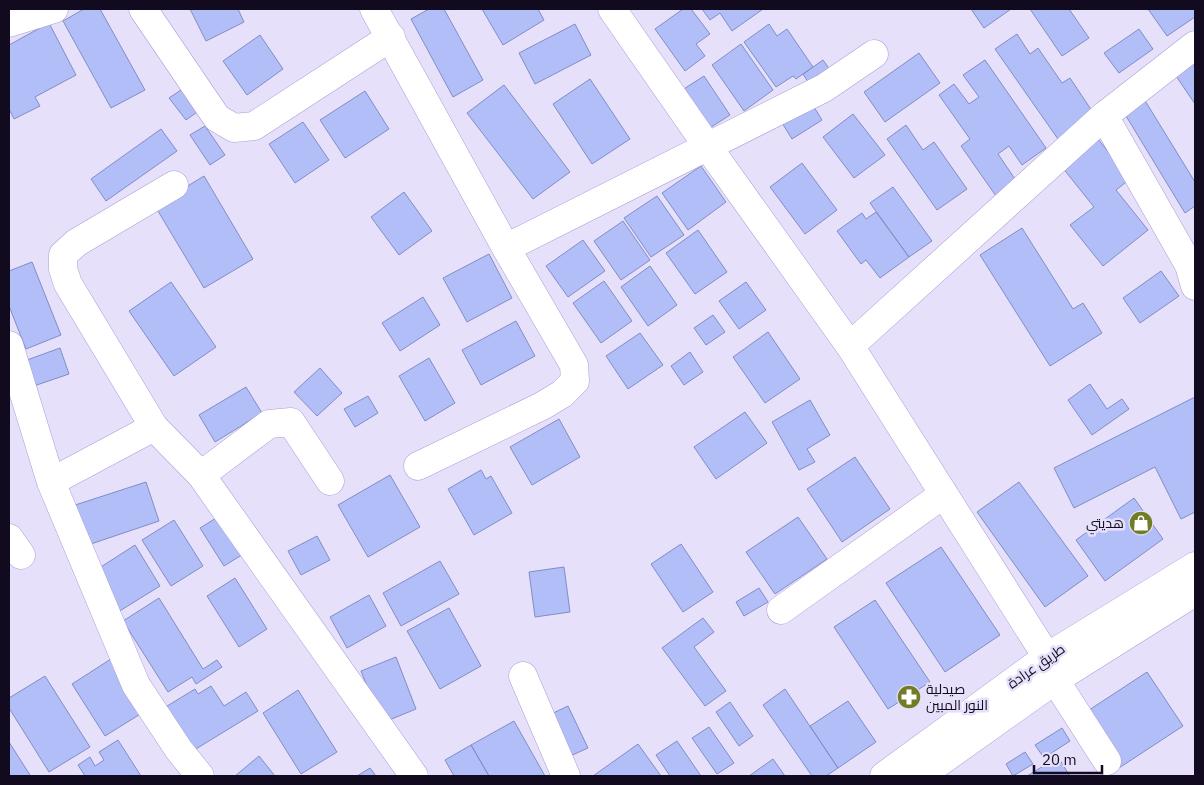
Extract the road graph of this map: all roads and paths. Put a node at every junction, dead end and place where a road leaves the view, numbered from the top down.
1 (54, 9) edge
2 (143, 9) edge
3 (374, 9) edge
4 (620, 12) edge
5 (9, 23) edge
6 (391, 37) junction
7 (1195, 45) edge
8 (874, 54) dead end
9 (1104, 116) junction
10 (708, 147) junction
11 (174, 186) dead end
12 (506, 248) junction
13 (1195, 286) edge
14 (9, 345) edge
15 (850, 346) junction
16 (19, 417) edge
17 (154, 427) junction
18 (418, 466) dead end
19 (201, 475) junction
20 (330, 481) dead end
21 (51, 482) junction
22 (944, 494) junction
23 (1195, 566) edge
24 (1195, 592) edge
25 (781, 610) dead end
26 (1051, 669) junction
27 (523, 676) dead end
28 (1107, 761) dead end
29 (200, 776) edge
30 (414, 776) edge
31 (566, 776) edge
32 (884, 776) edge
33 (920, 776) edge

1 - 5 street
2 - 6 street
3 - 6 street
4 - 10 street
6 - 12 street
7 - 9 street
8 - 10 street
9 - 13 street
9 - 15 street
10 - 12 street
10 - 15 street
11 - 17 street
12 - 18 street
14 - 16 street
15 - 22 street
16 - 21 street
17 - 19 street
17 - 21 street
19 - 20 street
19 - 30 street
21 - 29 street
22 - 25 street
22 - 26 street
23 - 26 street, طريق عرادة
24 - 26 street, طريق عرادة
26 - 28 street
26 - 32 street, طريق عرادة
26 - 33 street, طريق عرادة
27 - 31 street

